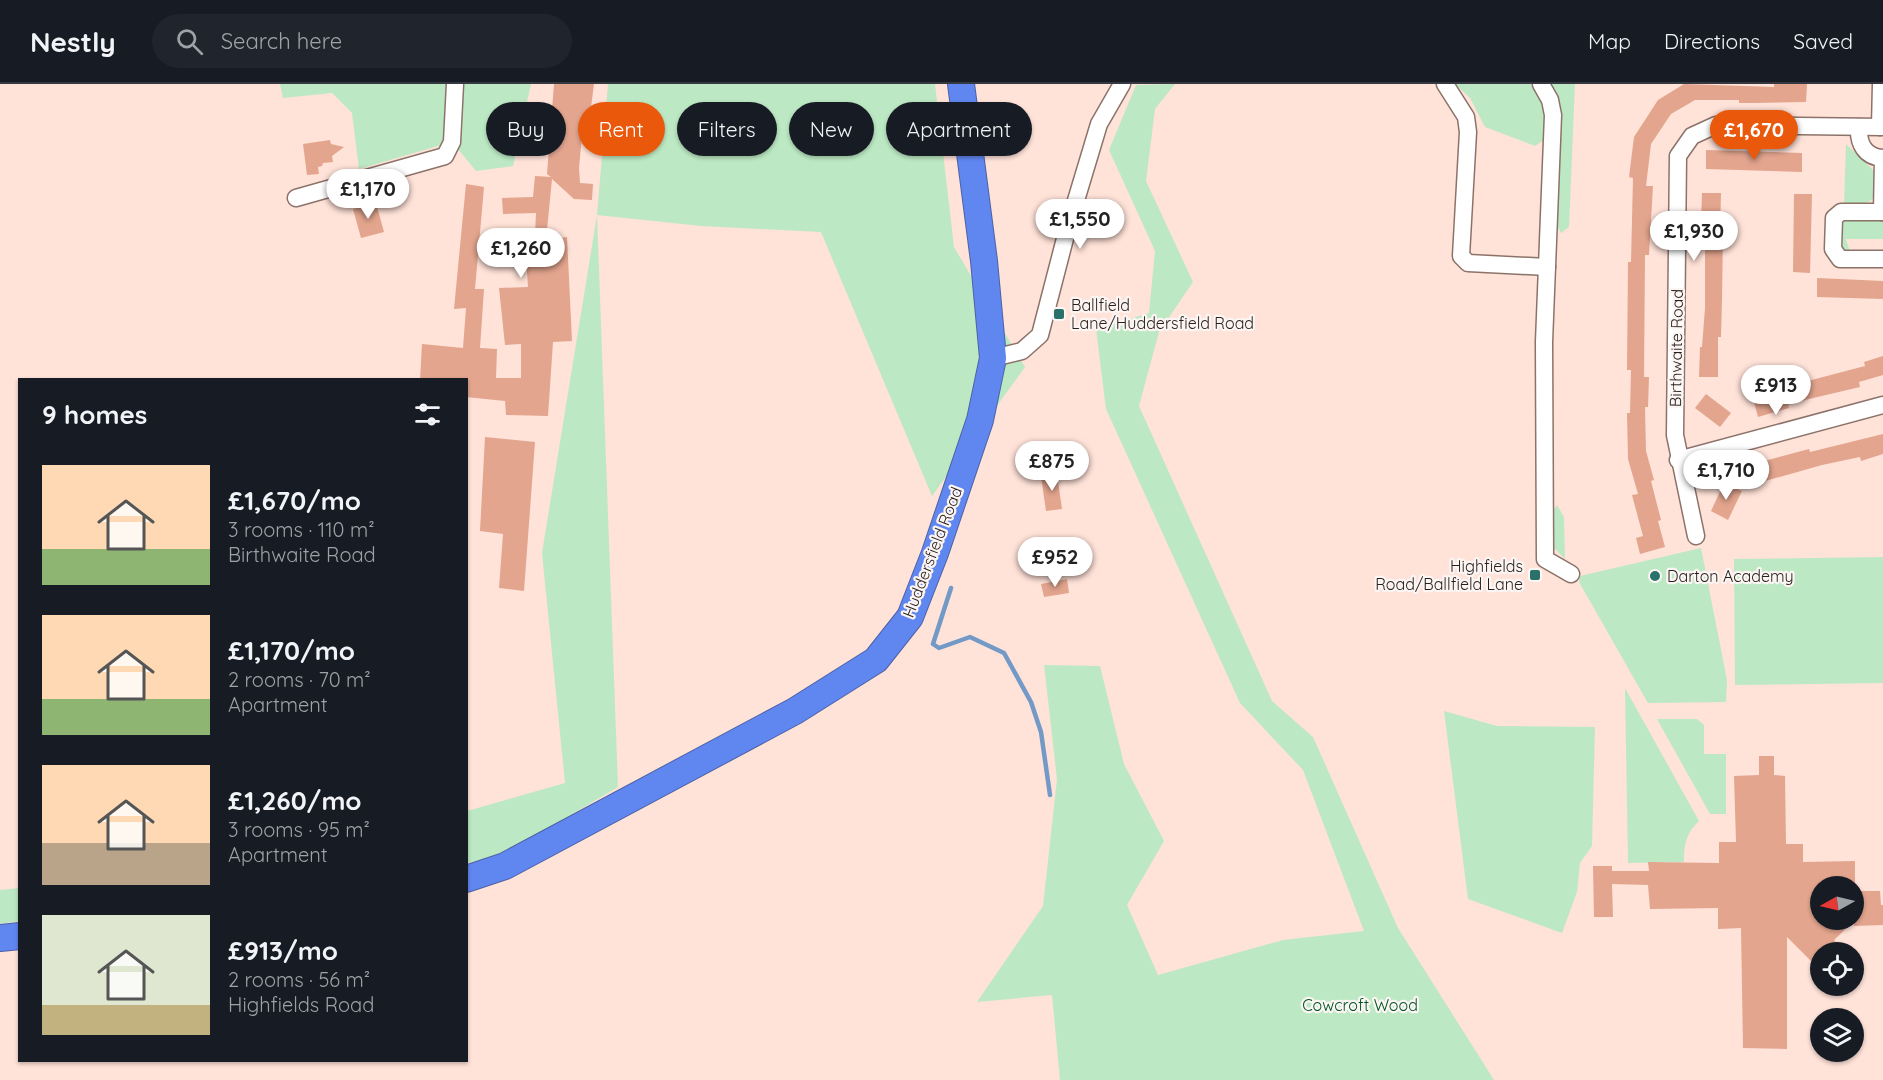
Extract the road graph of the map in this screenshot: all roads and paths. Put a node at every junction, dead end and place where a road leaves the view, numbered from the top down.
1 (455, 84) edge
2 (961, 84) edge
3 (1122, 84) edge
4 (1445, 84) edge
5 (1541, 84) edge
6 (1881, 84) edge
7 (1859, 127) junction
8 (1882, 127) edge
9 (296, 198) dead end
10 (1882, 212) edge
11 (1883, 259) edge
12 (1547, 267) junction
13 (993, 358) junction
14 (1883, 405) edge
15 (1678, 460) junction
16 (1696, 536) dead end
17 (1571, 574) dead end
18 (468, 878) edge
19 (18, 936) edge
20 (0, 938) edge

1 - 9 street
2 - 13 highway, Huddersfield Road
3 - 13 street
4 - 12 street
5 - 12 street
6 - 8 street
7 - 8 street, Birthwaite Road
7 - 10 street
7 - 15 street, Birthwaite Road
10 - 11 street
12 - 17 street
13 - 18 highway, Huddersfield Road
14 - 15 street
15 - 16 street, Birthwaite Road
19 - 20 highway

